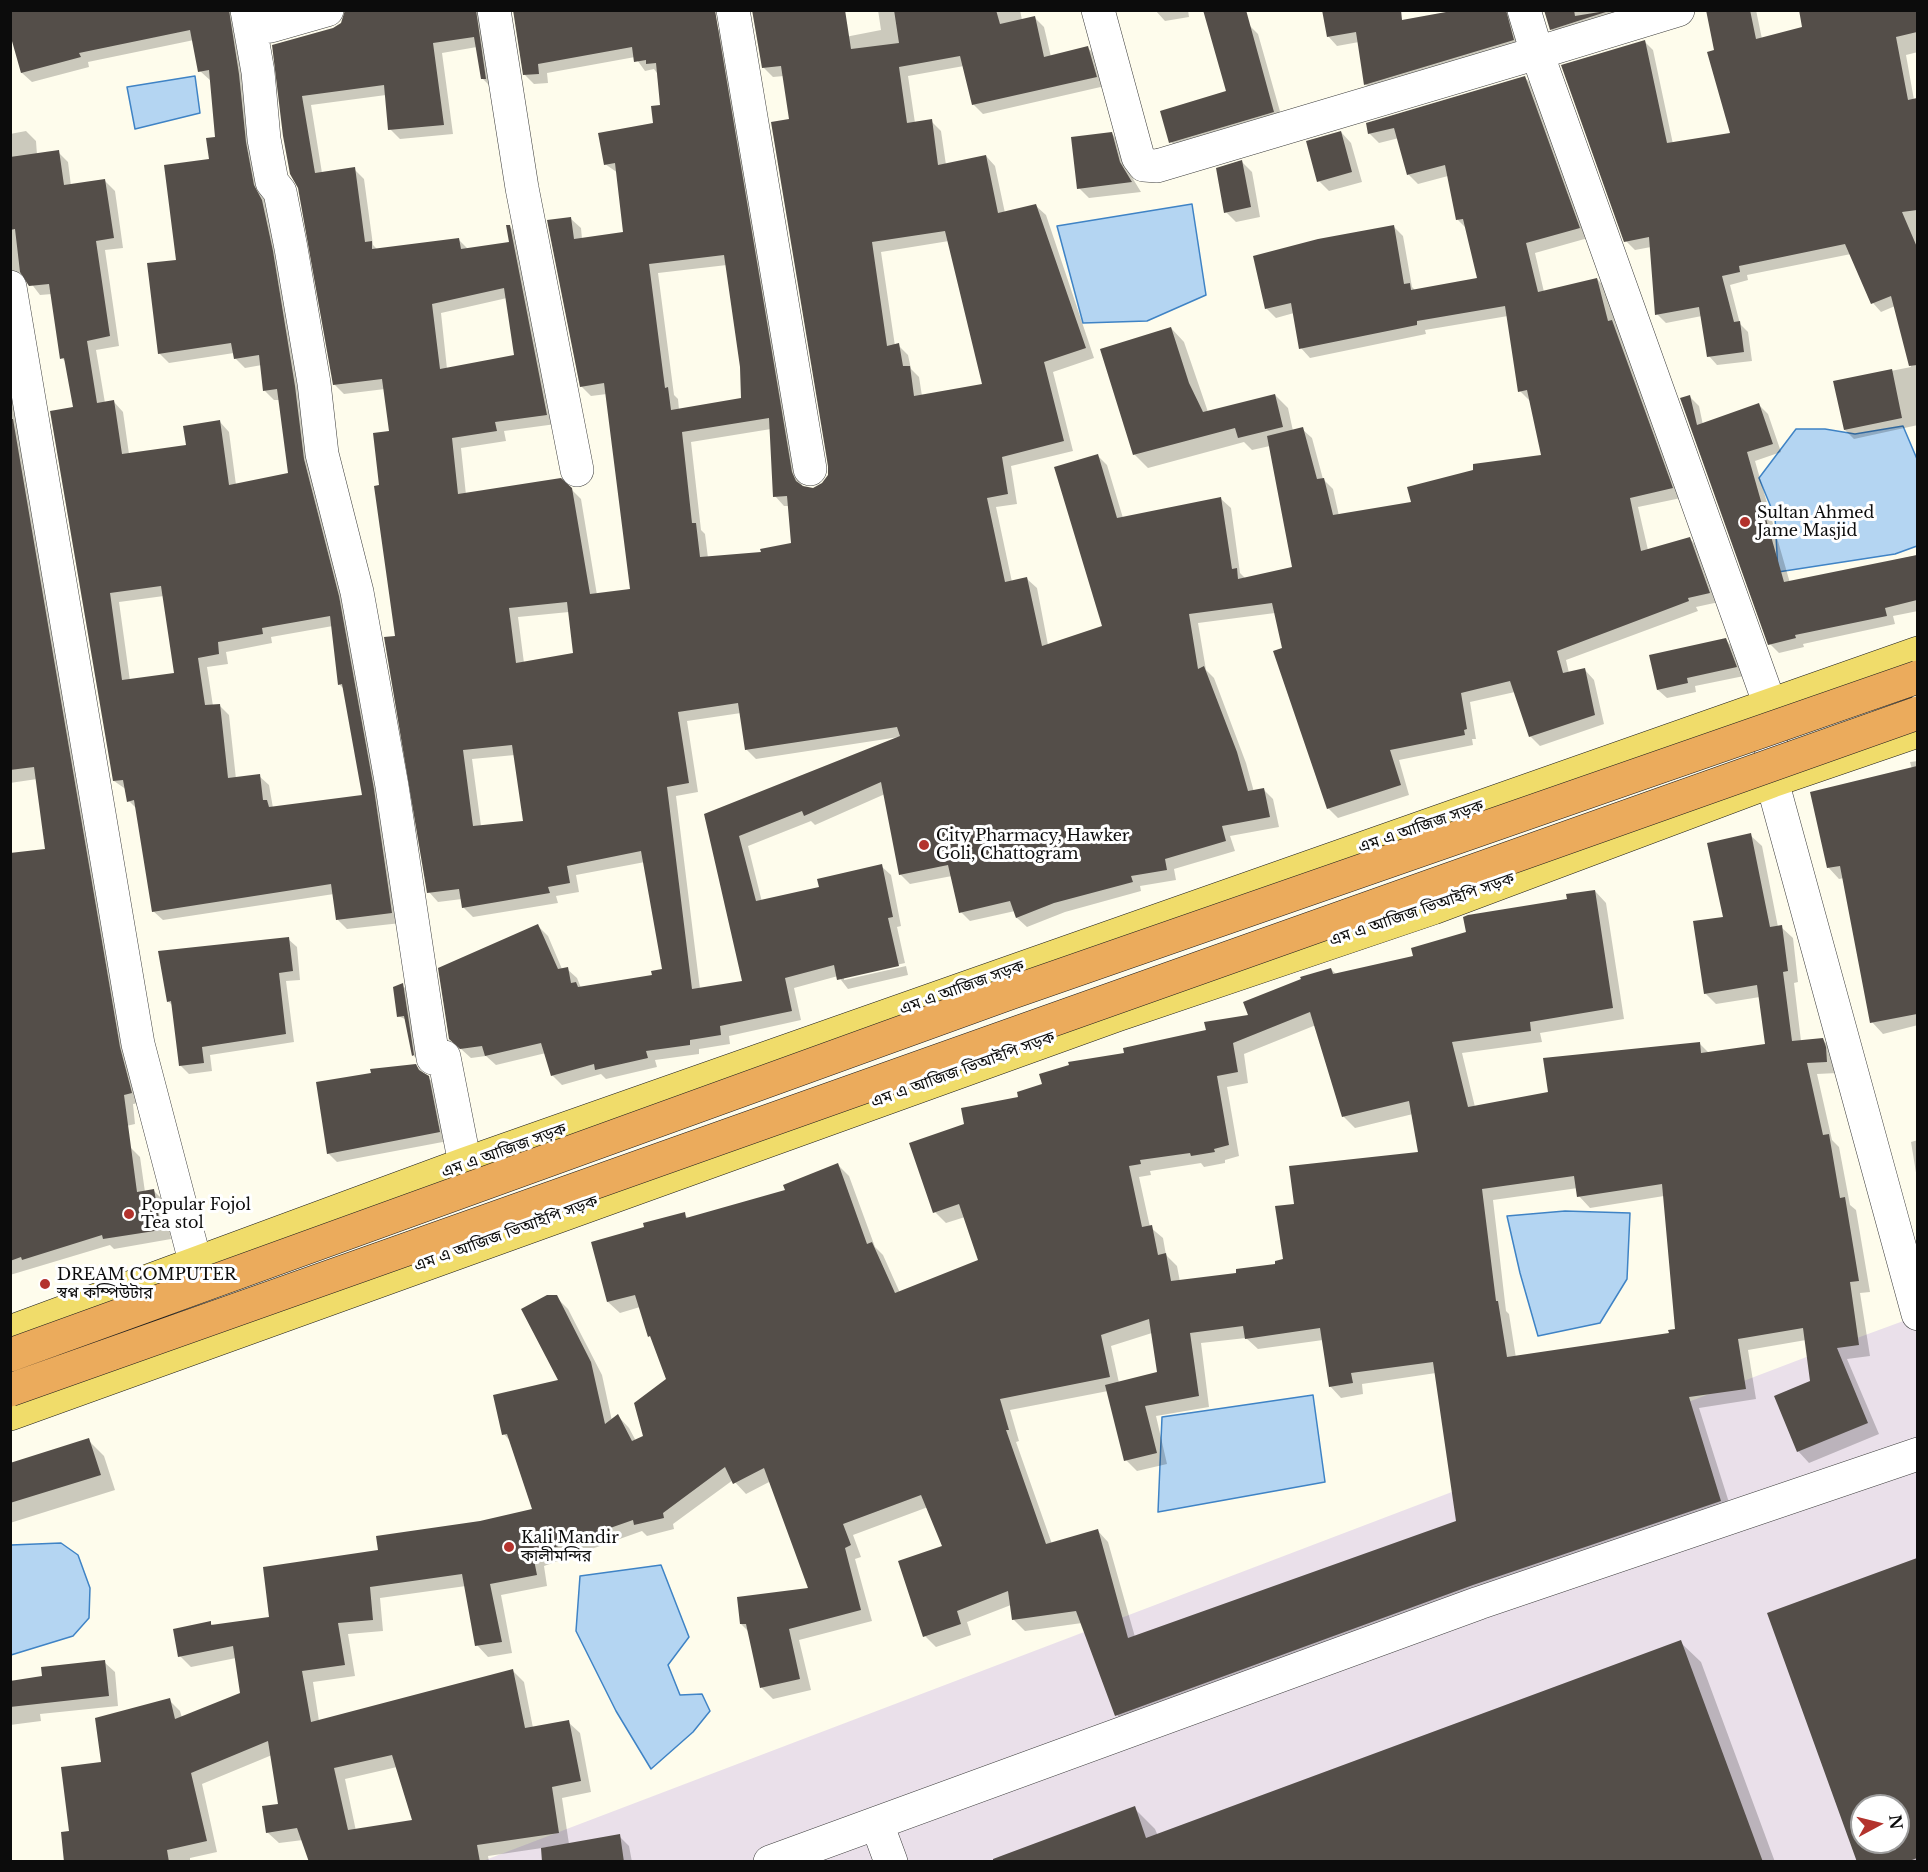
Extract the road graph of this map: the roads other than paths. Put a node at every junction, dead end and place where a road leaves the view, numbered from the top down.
1 (327, 10) edge
2 (494, 10) edge
3 (733, 10) edge
4 (1098, 10) edge
5 (1524, 10) edge
6 (1678, 10) edge
7 (248, 19) edge
8 (1537, 53) junction
9 (10, 287) edge
10 (810, 469) dead end
11 (577, 470) dead end
12 (1917, 653) edge
13 (1917, 677) edge
14 (1770, 705) junction
15 (1917, 713) edge
16 (1917, 731) edge
17 (1772, 782) junction
18 (465, 1164) junction
19 (196, 1265) junction
20 (1917, 1314) edge
21 (10, 1332) edge
22 (10, 1356) edge
23 (10, 1390) edge
24 (10, 1413) edge
25 (1917, 1454) edge
26 (877, 1824) junction
27 (829, 1851) edge
28 (770, 1862) edge
29 (891, 1862) edge

1 - 7 street
2 - 11 street
3 - 10 street
4 - 8 street
5 - 8 street
6 - 8 street
7 - 18 street
8 - 14 street
9 - 19 street
12 - 14 main road, এম এ আজিজ সড়ক
13 - 22 highway, bridge
14 - 17 street
14 - 18 main road, এম এ আজিজ সড়ক
15 - 23 highway, bridge
16 - 17 main road, এম এ আজিজ ভিআইপি সড়ক
17 - 20 street
17 - 24 main road, এম এ আজিজ ভিআইপি সড়ক
18 - 19 main road, এম এ আজিজ সড়ক
19 - 21 main road, এম এ আজিজ সড়ক
25 - 26 street
26 - 27 street
26 - 29 street
27 - 28 street

